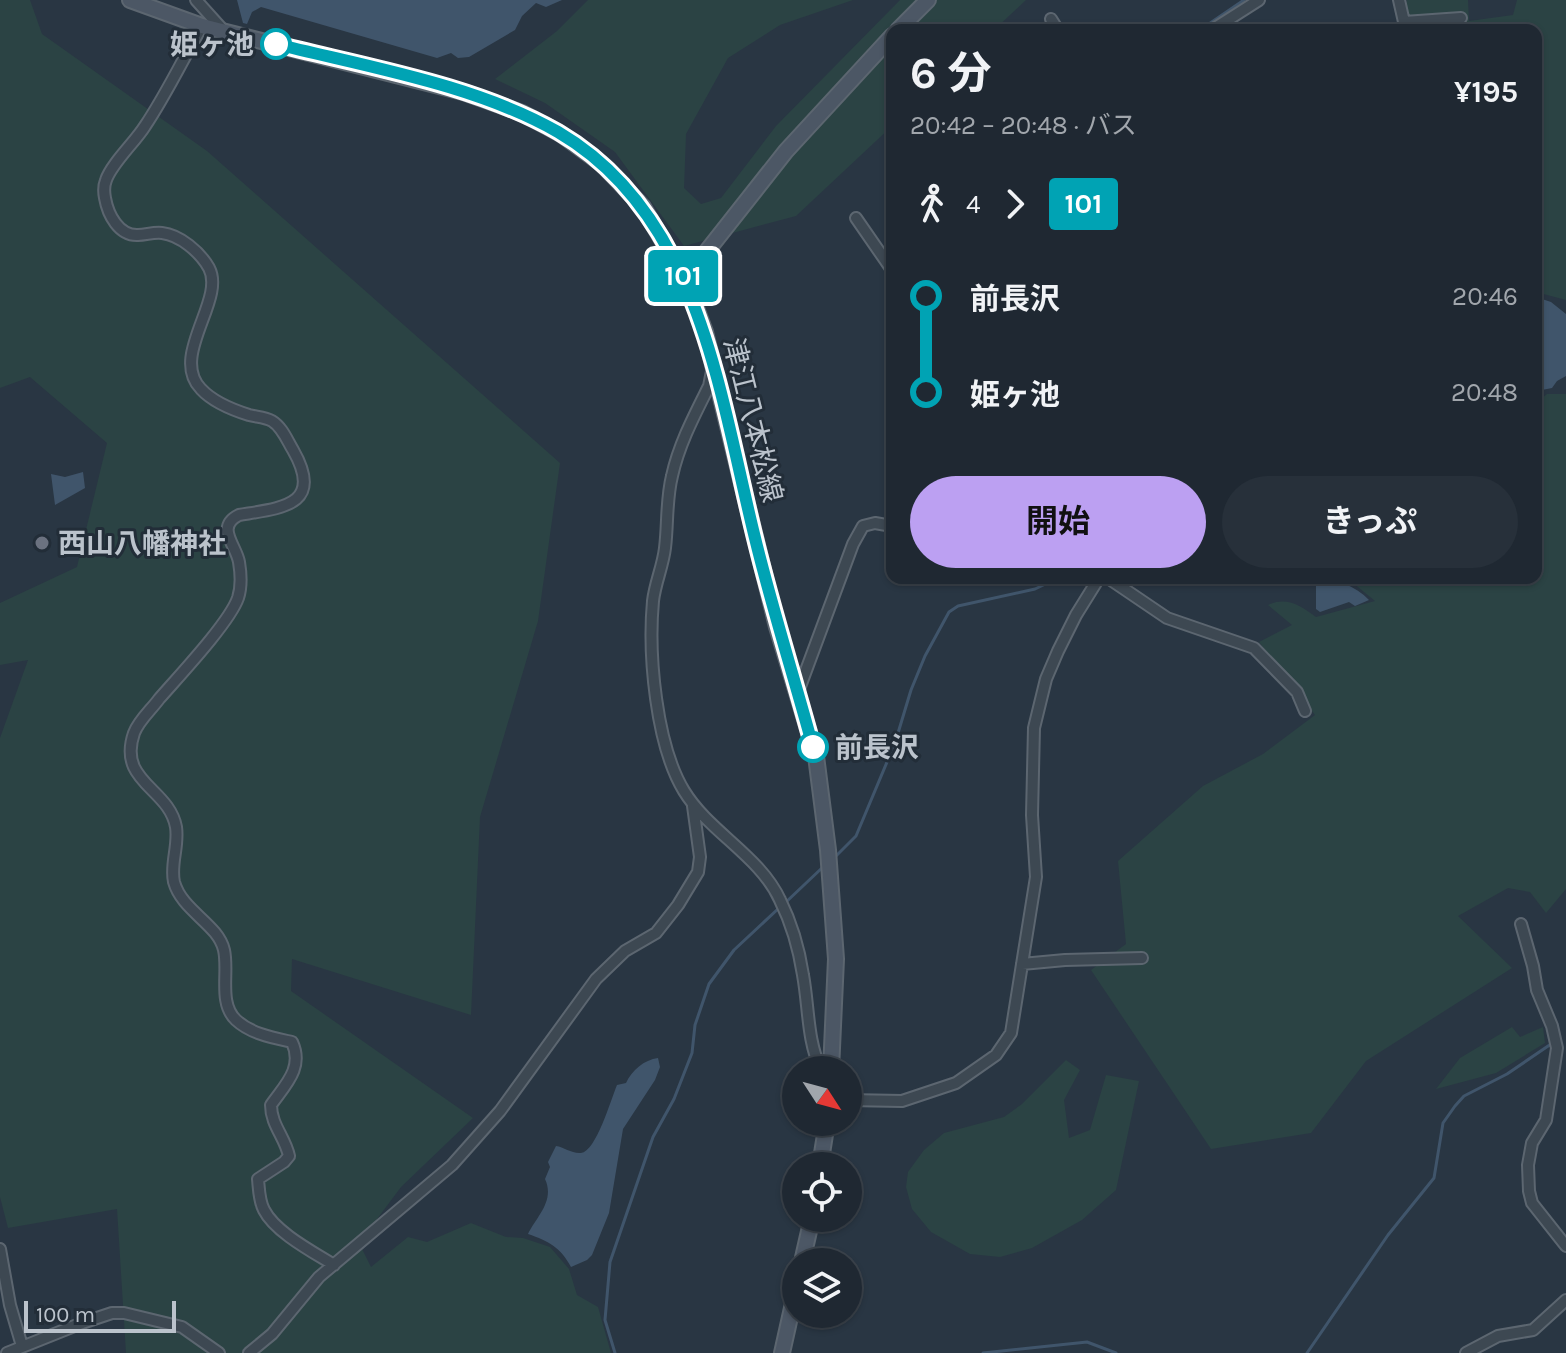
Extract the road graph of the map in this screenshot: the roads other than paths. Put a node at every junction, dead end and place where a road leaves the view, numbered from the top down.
1 (130, 0) edge
2 (196, 0) edge
3 (928, 0) edge
4 (1259, 0) edge
5 (1399, 0) edge
6 (1461, 18) dead end
7 (1051, 19) dead end
8 (904, 24) edge
9 (1054, 24) edge
10 (1221, 24) edge
11 (202, 26) junction
12 (224, 31) junction
13 (886, 43) edge
14 (856, 218) dead end
15 (886, 261) edge
16 (685, 279) junction
17 (713, 366) junction
18 (886, 525) edge
19 (1095, 584) edge
20 (1117, 584) edge
21 (798, 692) junction
22 (1305, 711) dead end
23 (693, 805) junction
24 (1521, 924) dead end
25 (1142, 958) dead end
26 (1022, 964) junction
27 (815, 1056) edge
28 (832, 1056) edge
29 (862, 1100) edge
30 (1566, 1246) edge
31 (0, 1249) edge
32 (334, 1265) junction
33 (1566, 1300) edge
34 (788, 1328) edge
35 (22, 1346) junction
36 (7, 1353) edge
37 (219, 1353) edge
38 (249, 1353) edge
39 (782, 1353) edge
40 (1466, 1353) edge

1 - 11 main road, 津江八本松線
2 - 12 street
3 - 8 main road
4 - 10 street
5 - 6 street
7 - 9 street
11 - 12 main road, 津江八本松線
11 - 32 street
12 - 16 main road, 津江八本松線
13 - 16 main road
14 - 15 street
16 - 17 main road, 津江八本松線
17 - 21 main road, 津江八本松線
17 - 23 street
18 - 21 street
19 - 26 street
20 - 22 street
21 - 28 main road, 津江八本松線
23 - 27 street
23 - 32 street
24 - 30 street
25 - 26 street
26 - 29 street
31 - 35 street
32 - 38 street
33 - 40 street
34 - 39 main road
35 - 36 street
35 - 37 street

